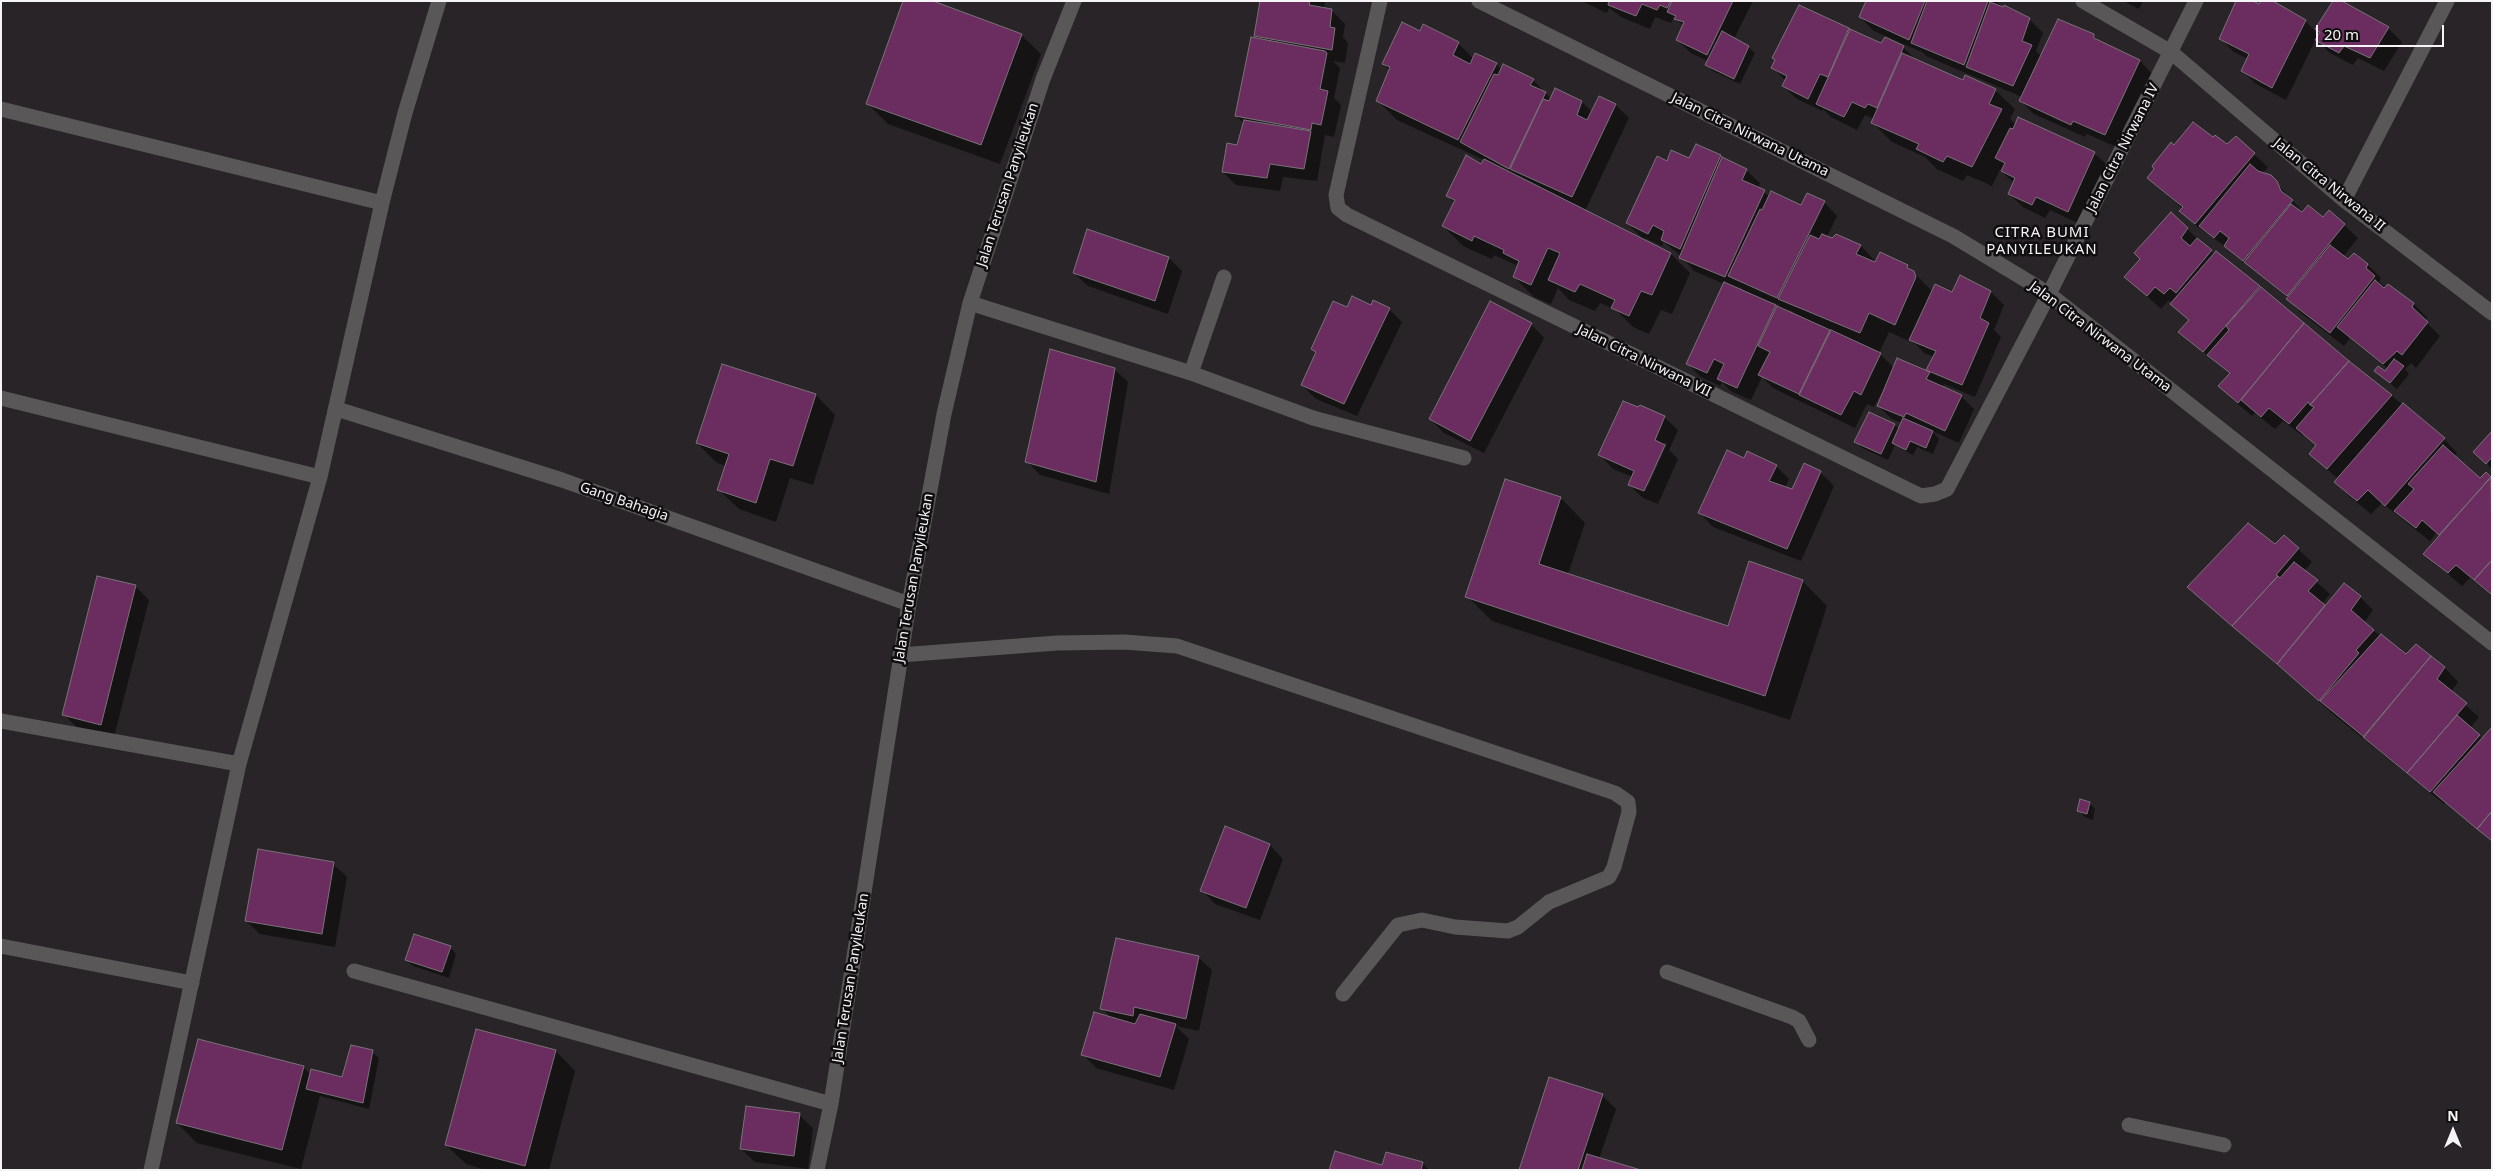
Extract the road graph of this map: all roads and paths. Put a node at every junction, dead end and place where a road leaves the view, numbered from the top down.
1 (439, 1) edge
2 (1074, 1) edge
3 (1380, 1) edge
4 (1479, 1) edge
5 (2082, 1) edge
6 (2196, 1) edge
7 (2447, 1) edge
8 (2171, 52) junction
9 (1, 109) edge
10 (2344, 200) junction
11 (382, 203) junction
12 (1224, 277) dead end
13 (2048, 294) junction
14 (970, 304) junction
15 (2492, 313) edge
16 (1191, 373) junction
17 (1, 398) edge
18 (337, 410) junction
19 (1464, 458) dead end
20 (320, 477) junction
21 (909, 604) junction
22 (2492, 643) edge
23 (900, 655) junction
24 (1, 721) edge
25 (239, 764) junction
26 (1, 946) edge
27 (354, 971) dead end
28 (1666, 972) dead end
29 (192, 983) junction
30 (1343, 994) dead end
31 (1809, 1040) dead end
32 (831, 1104) junction
33 (2129, 1125) dead end
34 (2224, 1145) dead end
35 (151, 1170) edge
36 (817, 1170) edge

1 - 11 street
2 - 14 street, Jalan Terusan Panyileukan
3 - 13 street, Jalan Citra Nirwana VII
4 - 13 street, Jalan Citra Nirwana Utama
5 - 8 street, Jalan Citra Nirwana II
6 - 8 street, Jalan Citra Nirwana IV
7 - 10 street
8 - 10 street, Jalan Citra Nirwana II
8 - 13 street, Jalan Citra Nirwana IV
9 - 11 street
10 - 15 street, Jalan Citra Nirwana II
11 - 18 street
12 - 16 street
13 - 22 street, Jalan Citra Nirwana Utama
14 - 16 street
14 - 21 street, Jalan Terusan Panyileukan
16 - 19 street
17 - 20 street
18 - 20 street
18 - 21 street, Gang Bahagia
20 - 25 street
21 - 23 street, Jalan Terusan Panyileukan
23 - 30 street
23 - 32 street, Jalan Terusan Panyileukan
24 - 25 street
25 - 29 street
26 - 29 street
27 - 32 street
28 - 31 street
29 - 35 street
32 - 36 street, Jalan Terusan Panyileukan
33 - 34 street

